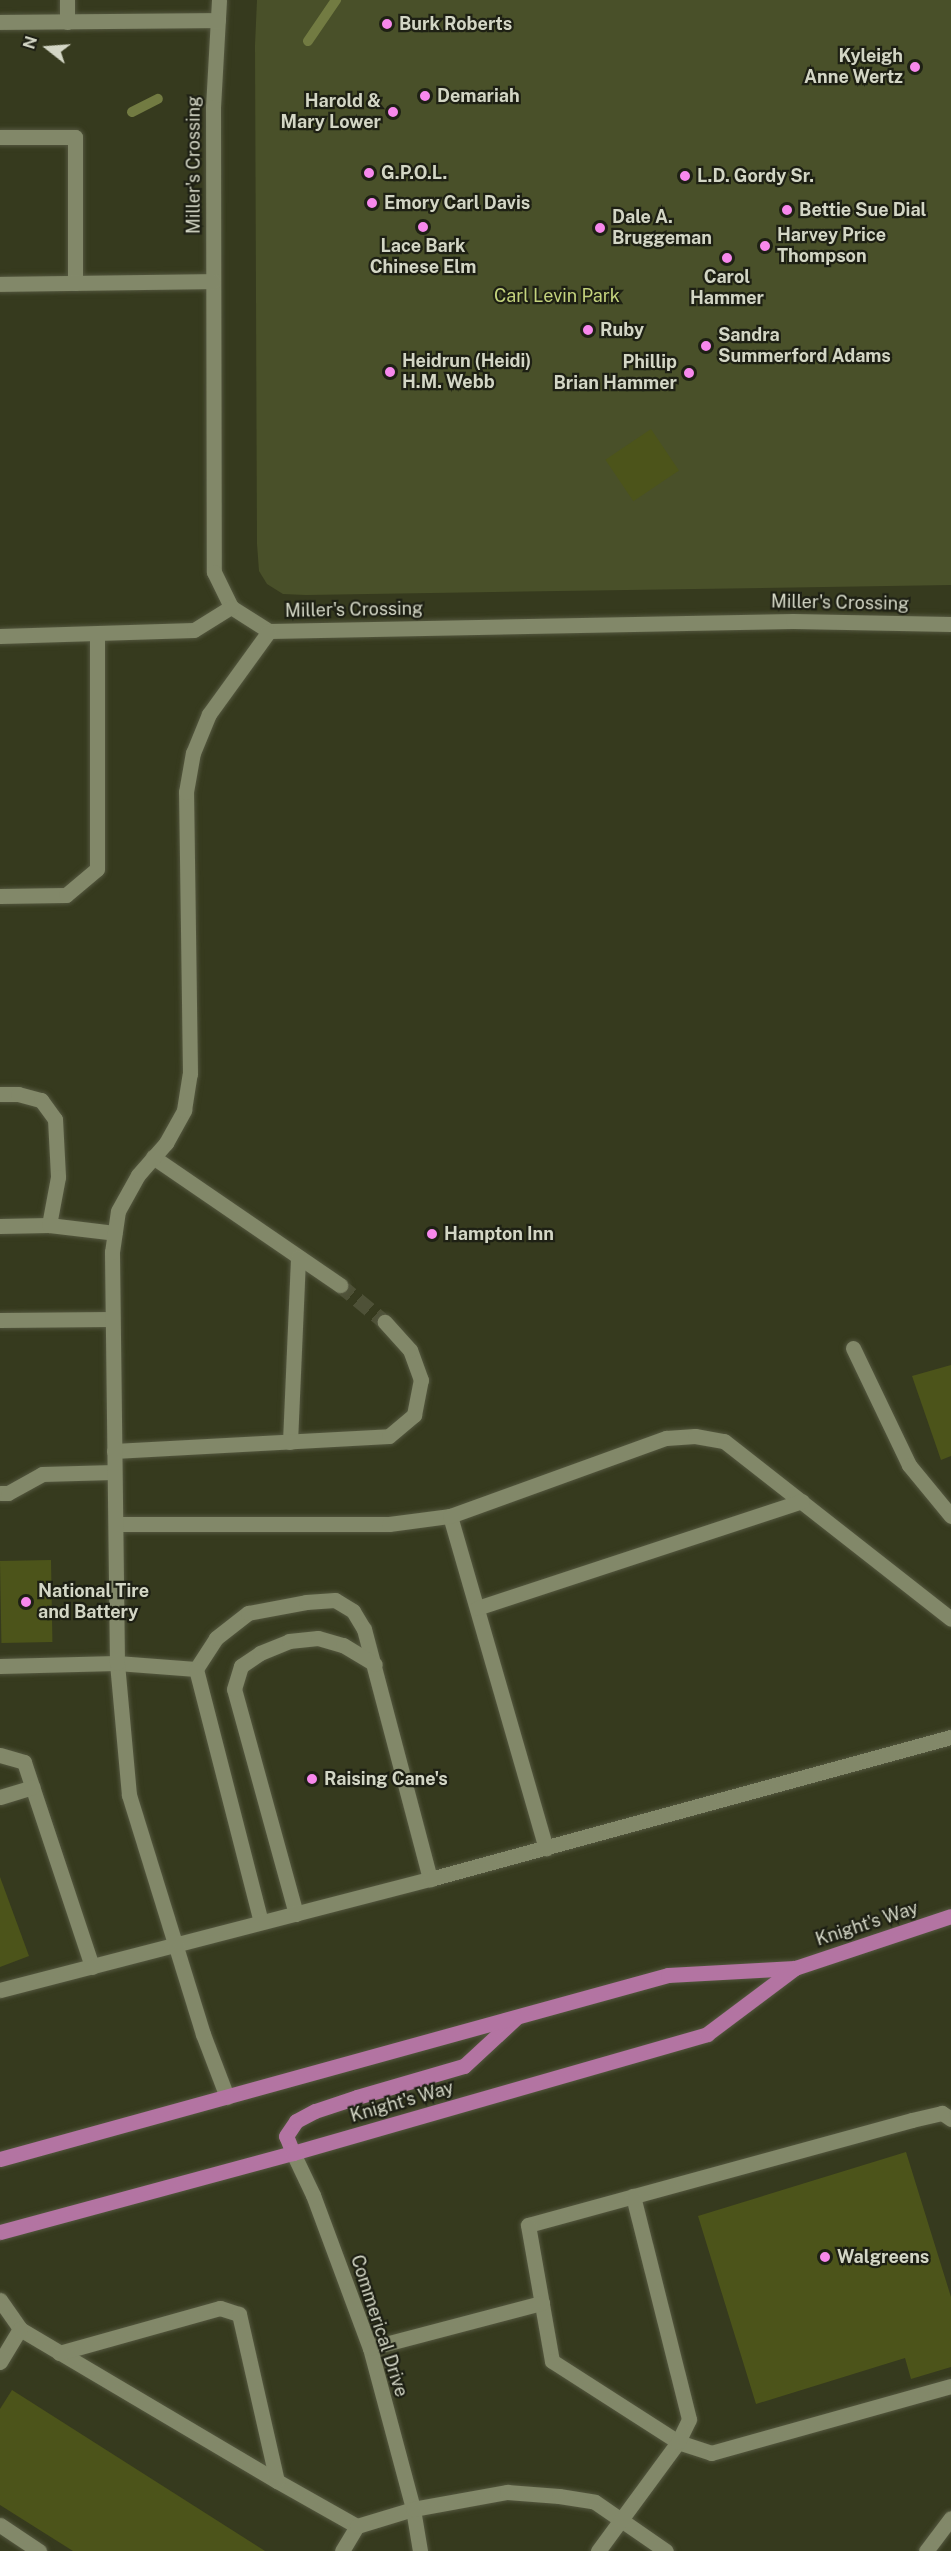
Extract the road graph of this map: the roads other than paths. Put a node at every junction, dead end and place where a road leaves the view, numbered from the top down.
1 (67, 0) edge
2 (219, 0) edge
3 (218, 20) junction
4 (0, 22) edge
5 (67, 22) junction
6 (0, 137) edge
7 (213, 281) junction
8 (75, 283) junction
9 (0, 284) edge
10 (231, 607) junction
11 (951, 624) edge
12 (269, 631) junction
13 (97, 635) junction
14 (0, 636) edge
15 (0, 896) edge
16 (0, 1094) edge
17 (153, 1157) junction
18 (0, 1226) edge
19 (49, 1226) junction
20 (115, 1233) junction
21 (298, 1257) junction
22 (340, 1284) tunnel mouth
23 (112, 1319) junction
24 (0, 1320) edge
25 (385, 1322) tunnel mouth
26 (853, 1348) dead end
27 (290, 1442) junction
28 (114, 1451) junction
29 (114, 1472) junction
30 (0, 1493) edge
31 (802, 1501) junction
32 (450, 1516) junction
33 (951, 1516) edge
34 (116, 1524) junction
35 (477, 1608) junction
36 (951, 1619) edge
37 (117, 1663) junction
38 (375, 1664) junction
39 (0, 1666) edge
40 (196, 1669) junction
41 (951, 1737) edge
42 (0, 1755) edge
43 (32, 1787) junction
44 (0, 1797) edge
45 (546, 1848) junction
46 (430, 1879) junction
47 (296, 1914) junction
48 (951, 1917) edge
49 (261, 1922) junction
50 (175, 1946) junction
51 (92, 1967) junction
52 (795, 1968) junction
53 (0, 1990) edge
54 (519, 2015) junction
55 (227, 2097) junction
56 (951, 2119) edge
57 (293, 2154) junction
58 (0, 2159) edge
59 (633, 2196) junction
60 (0, 2232) edge
61 (0, 2300) edge
62 (542, 2303) junction
63 (20, 2329) junction
64 (370, 2348) junction
65 (59, 2353) junction
66 (0, 2362) edge
67 (951, 2386) edge
68 (678, 2442) junction
69 (277, 2481) junction
70 (413, 2509) junction
71 (621, 2518) junction
72 (951, 2518) edge
73 (0, 2525) edge
74 (357, 2526) junction
75 (39, 2551) edge
76 (342, 2551) edge
77 (420, 2551) edge
78 (598, 2551) edge
79 (666, 2551) edge
80 (926, 2551) edge

1 - 5 street
2 - 3 street, Miller's Crossing
3 - 5 street
3 - 7 street, Miller's Crossing
4 - 5 street
6 - 8 street
7 - 8 street
7 - 10 street, Miller's Crossing
8 - 9 street
10 - 12 street, Miller's Crossing
10 - 13 street
11 - 12 street, Miller's Crossing
12 - 17 street
13 - 14 street
13 - 15 street
16 - 19 street
17 - 20 street
17 - 21 street
18 - 19 street
19 - 20 street
20 - 23 street
21 - 22 street
21 - 27 street
23 - 24 street
23 - 28 street
25 - 27 street
26 - 33 street
27 - 28 street
28 - 29 street
29 - 30 street
29 - 34 street
31 - 32 street
31 - 35 street
31 - 36 street
32 - 34 street
32 - 35 street
34 - 37 street
35 - 45 street
37 - 39 street
37 - 40 street
37 - 50 street
38 - 40 street
38 - 46 street
38 - 47 street
40 - 49 street
41 - 45 street
42 - 43 street
43 - 44 street
43 - 51 street
45 - 46 street
46 - 47 street
47 - 49 street
48 - 52 main road, Knight's Way
49 - 50 street
50 - 51 street
50 - 55 street
51 - 53 street
52 - 54 main road, Knight's Way
52 - 57 main road, Knight's Way
54 - 55 main road, Knight's Way
54 - 57 main road
55 - 58 main road, Knight's Way
56 - 59 street
57 - 60 main road, Knight's Way
57 - 64 street, Commerical Drive
59 - 62 street
59 - 68 street
61 - 63 street
62 - 64 street
62 - 68 street
63 - 65 street
63 - 66 street
64 - 70 street, Commerical Drive
65 - 69 street
65 - 69 street
67 - 68 street
68 - 71 street
69 - 74 street
70 - 71 street
70 - 74 street
70 - 77 street, Commerical Drive
71 - 78 street
71 - 79 street
72 - 80 street
73 - 75 street
74 - 76 street

